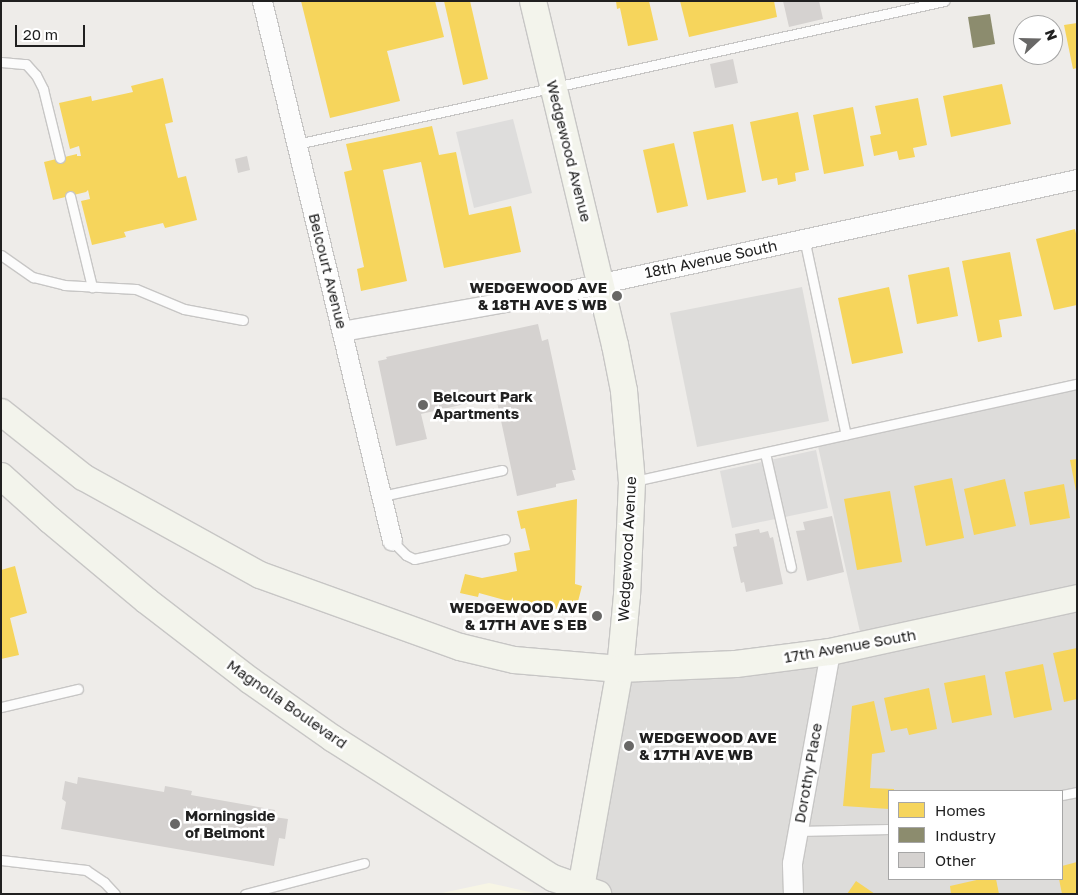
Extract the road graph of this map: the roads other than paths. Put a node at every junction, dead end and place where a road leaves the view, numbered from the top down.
1 (262, 1) edge
2 (532, 1) edge
3 (944, 1) edge
4 (1, 62) edge
5 (554, 88) junction
6 (297, 144) junction
7 (60, 158) dead end
8 (1077, 178) edge
9 (70, 196) dead end
10 (804, 238) junction
11 (1, 255) edge
12 (602, 283) junction
13 (92, 287) junction
14 (243, 320) dead end
15 (342, 331) junction
16 (1077, 384) edge
17 (1, 412) edge
18 (846, 435) junction
19 (765, 453) junction
20 (502, 470) dead end
21 (1, 476) edge
22 (632, 482) junction
23 (382, 496) junction
24 (505, 539) dead end
25 (392, 541) joint
26 (791, 567) dead end
27 (1077, 598) edge
28 (830, 652) junction
29 (620, 669) junction
30 (78, 689) dead end
31 (1, 707) edge
32 (1077, 792) edge
33 (1063, 795) edge
34 (888, 829) edge
35 (797, 831) junction
36 (1, 860) edge
37 (364, 863) dead end
38 (587, 892) edge
39 (115, 894) edge
40 (245, 894) edge
41 (793, 894) edge

1 - 6 street, Belcourt Avenue
2 - 5 main road, Wedgewood Avenue
3 - 5 lane
4 - 7 lane
5 - 6 lane
5 - 12 main road, Wedgewood Avenue
6 - 15 street, Belcourt Avenue
8 - 10 street, 18th Avenue South
9 - 13 lane
10 - 12 street, 18th Avenue South
10 - 18 lane
11 - 13 lane
12 - 15 street, 18th Avenue South
12 - 22 main road, Wedgewood Avenue
13 - 14 lane
15 - 23 street, Belcourt Avenue
16 - 18 lane
17 - 29 main road
18 - 19 lane
19 - 22 lane
19 - 26 lane
20 - 23 lane
21 - 38 main road, Magnolia Boulevard
22 - 29 main road, Wedgewood Avenue
23 - 25 street, Belcourt Avenue
24 - 25 lane
27 - 28 main road, 17th Avenue South
28 - 29 main road, 17th Avenue South
28 - 35 street, Dorothy Place
29 - 38 main road, Wedgewood Avenue
30 - 31 lane
32 - 33 lane
34 - 35 lane
35 - 41 street, Dorothy Place
36 - 39 lane
37 - 40 lane

